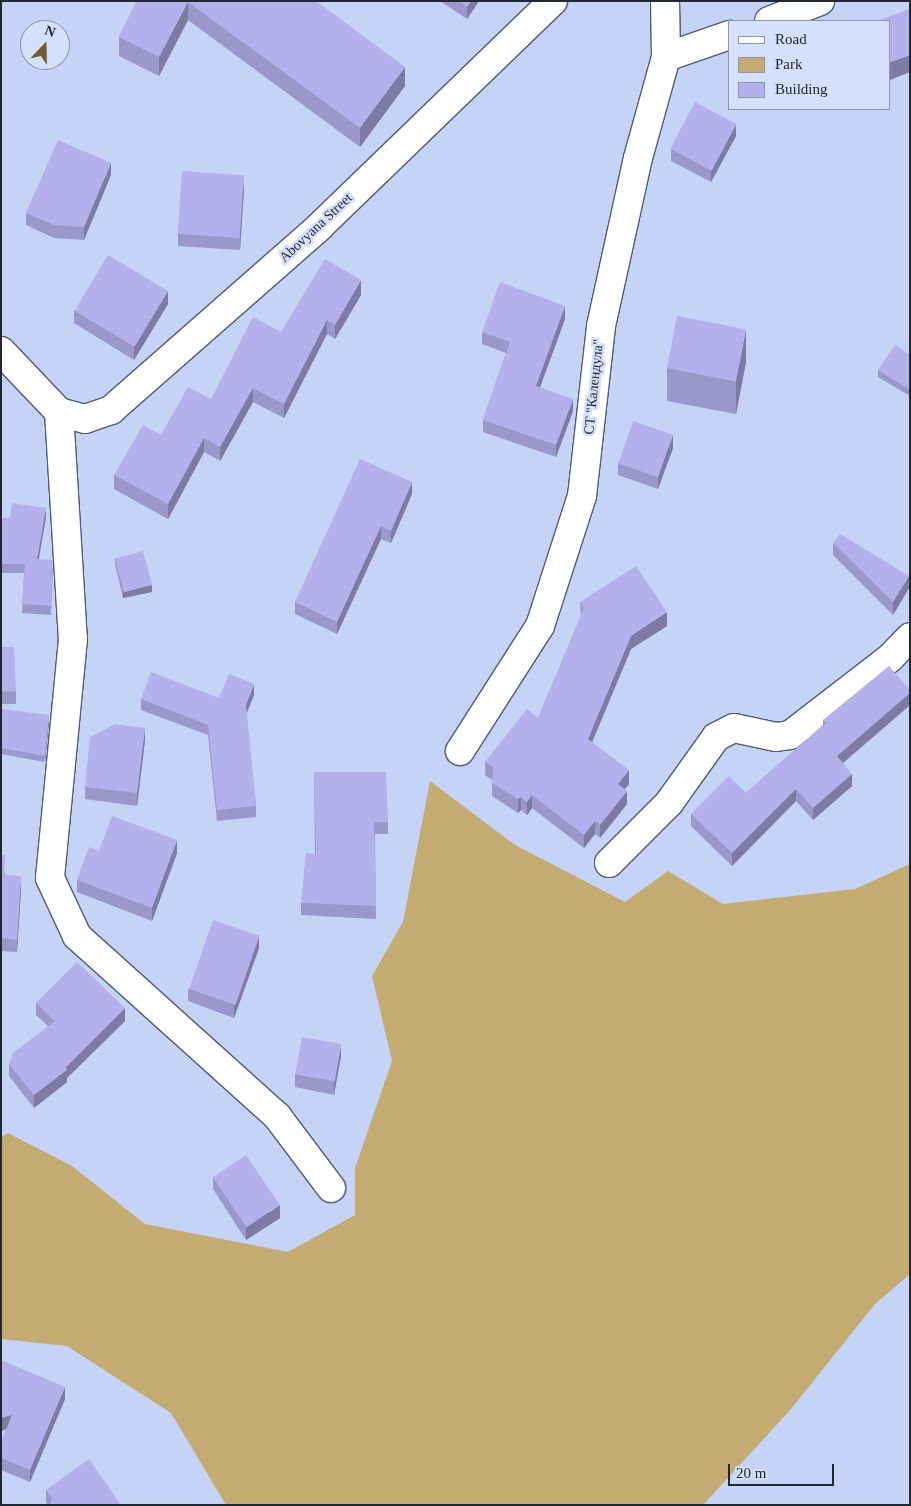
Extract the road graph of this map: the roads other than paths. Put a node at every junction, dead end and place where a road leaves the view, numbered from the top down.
1 (554, 1) edge
2 (665, 1) edge
3 (820, 1) edge
4 (772, 20) edge
5 (728, 36) edge
6 (666, 57) junction
7 (1, 350) edge
8 (59, 412) junction
9 (910, 637) edge
10 (460, 751) dead end
11 (609, 863) dead end
12 (331, 1188) dead end

1 - 8 street, Abovyana Street
2 - 6 street, СТ "Календула"
3 - 4 street
5 - 6 street
6 - 10 street, СТ "Календула"
7 - 8 street
8 - 12 street
9 - 11 street

